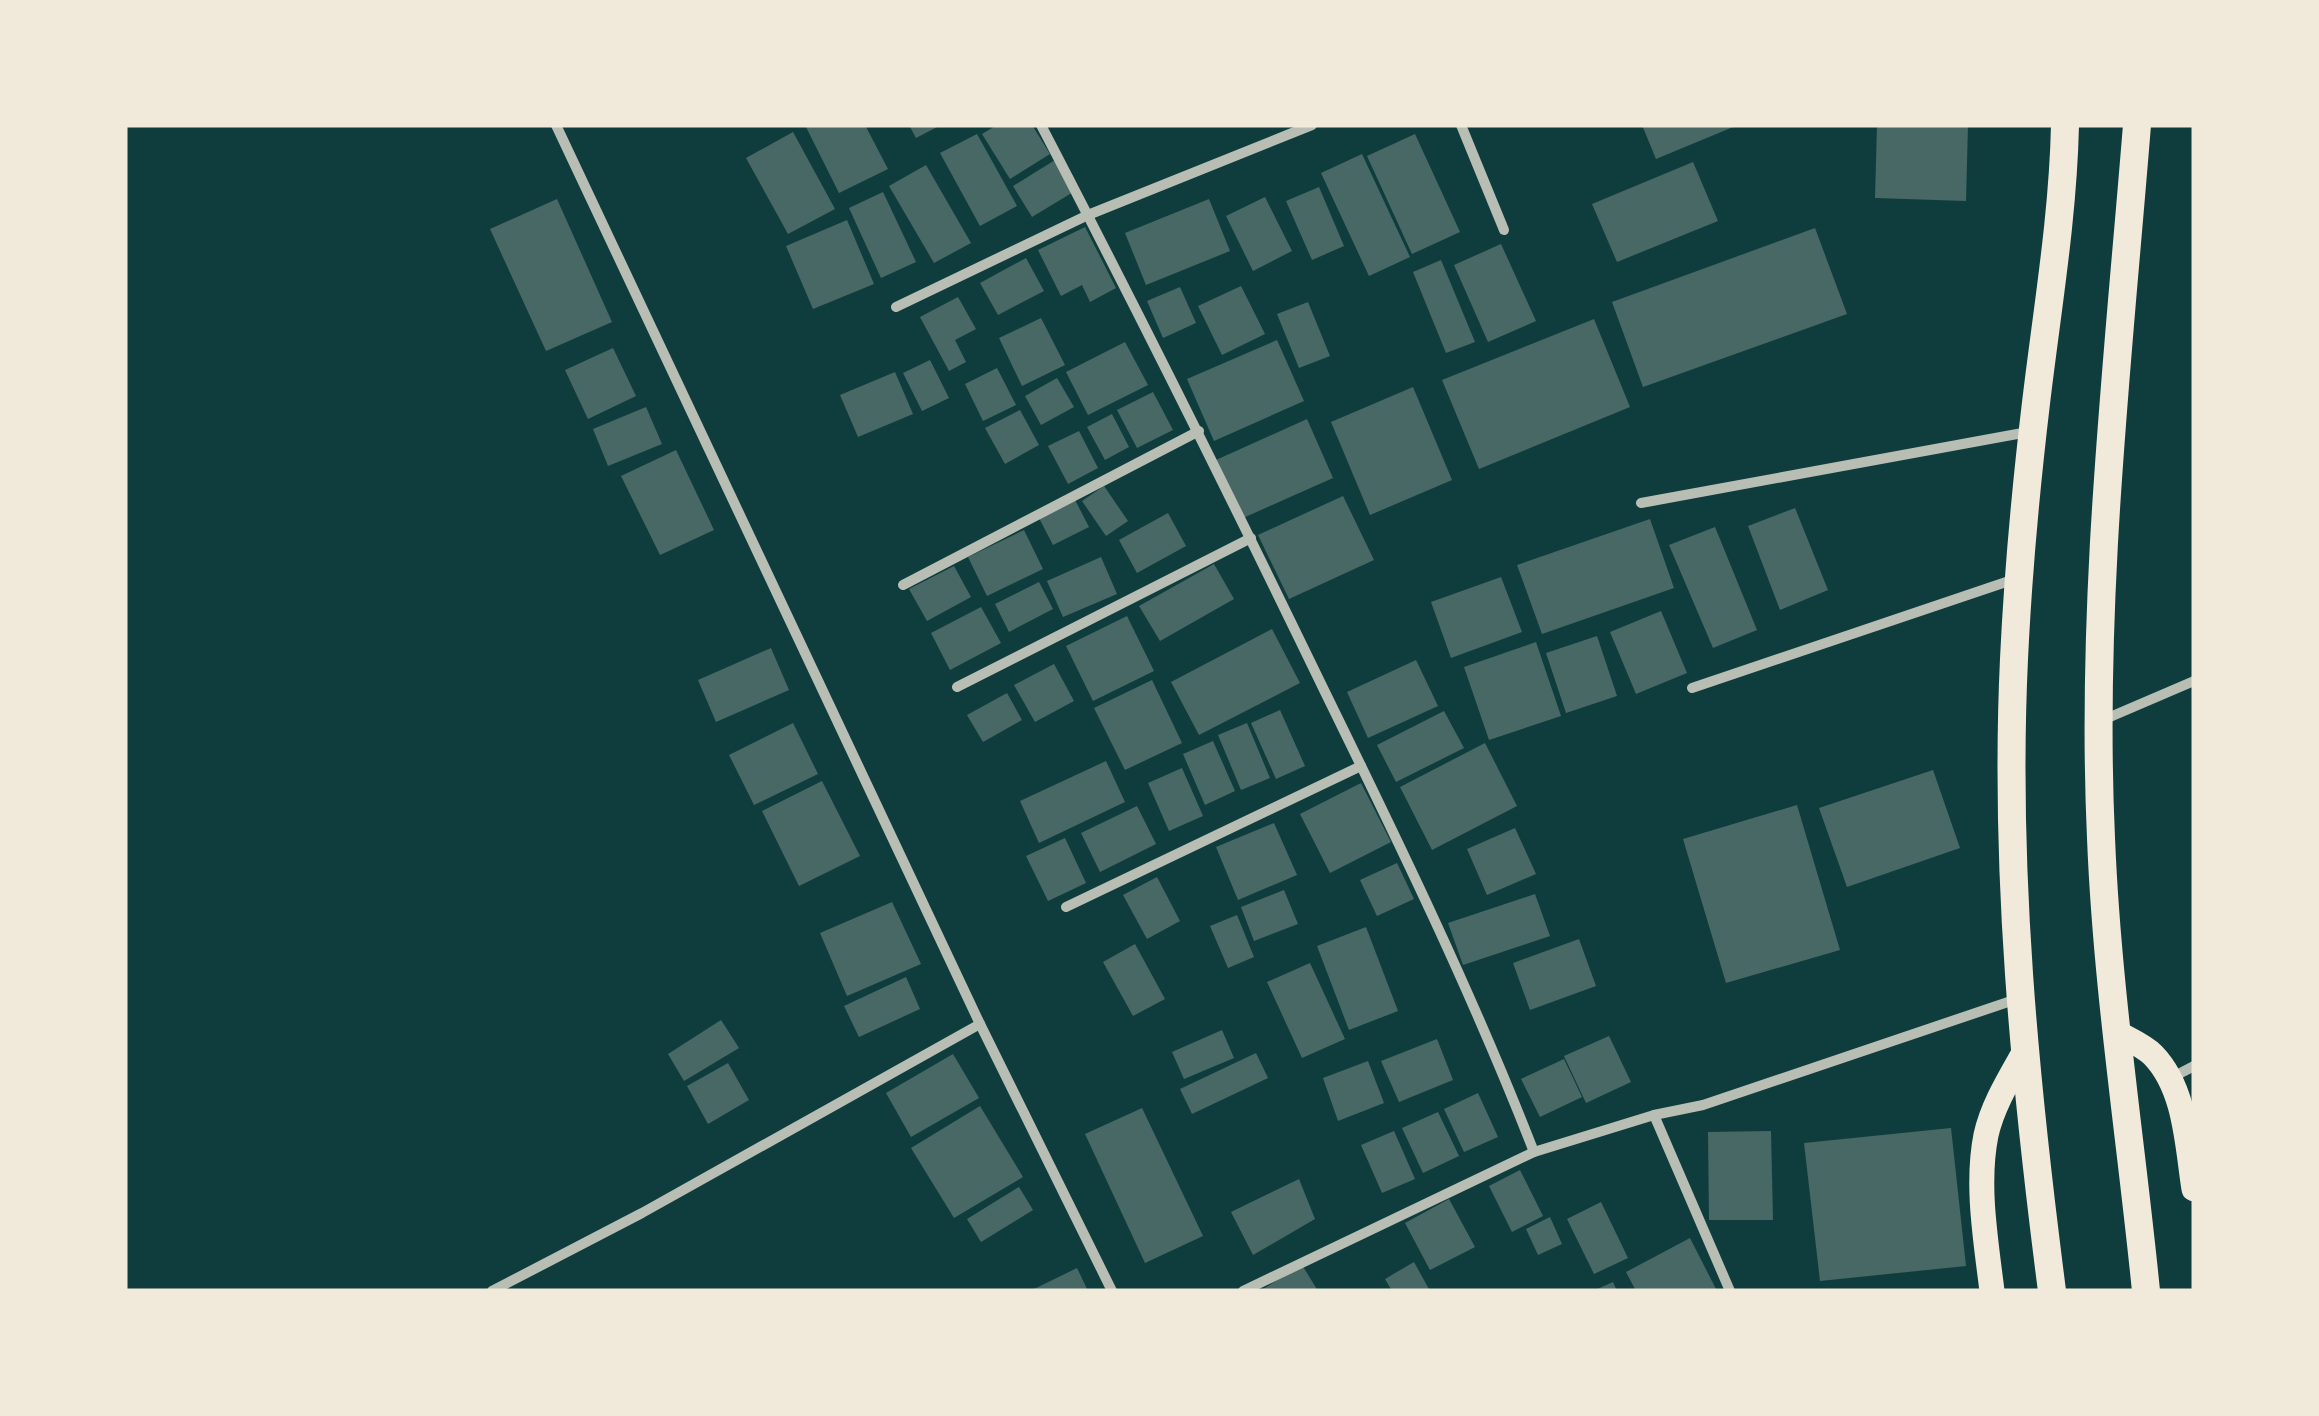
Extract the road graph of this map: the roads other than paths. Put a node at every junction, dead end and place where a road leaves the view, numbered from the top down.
1 (556, 125) edge
2 (1041, 125) edge
3 (1312, 125) edge
4 (1461, 125) edge
5 (2065, 125) edge
6 (2137, 125) edge
7 (1088, 214) junction
8 (1504, 230) dead end
9 (896, 307) dead end
10 (1200, 431) junction
11 (2034, 431) junction
12 (1642, 503) dead end
13 (1250, 538) junction
14 (2021, 577) junction
15 (903, 585) dead end
16 (2194, 682) edge
17 (958, 687) dead end
18 (1692, 688) dead end
19 (2099, 721) junction
20 (1361, 766) junction
21 (1066, 907) dead end
22 (2019, 998) junction
23 (980, 1024) junction
24 (2119, 1034) junction
25 (2026, 1049) junction
26 (2194, 1066) edge
27 (2170, 1079) junction
28 (1654, 1115) junction
29 (1534, 1152) junction
30 (2194, 1189) edge
31 (492, 1291) edge
32 (1112, 1291) edge
33 (1243, 1291) edge
34 (1730, 1291) edge
35 (1992, 1291) edge
36 (2052, 1291) edge
37 (2146, 1291) edge

1 - 23 street
2 - 7 street
3 - 7 street
4 - 8 street
5 - 11 highway
6 - 19 highway
7 - 9 street
7 - 10 street
10 - 13 street
10 - 15 street
11 - 12 street
11 - 14 highway
13 - 17 street
13 - 20 street
14 - 18 street
14 - 22 highway
16 - 19 street
19 - 24 highway
20 - 21 street
20 - 29 street
22 - 25 highway
22 - 28 street
23 - 31 street
23 - 32 street
24 - 27 main road
24 - 37 highway
25 - 35 main road
25 - 36 highway
26 - 27 street
27 - 30 main road
28 - 29 street
28 - 34 street
29 - 33 street

